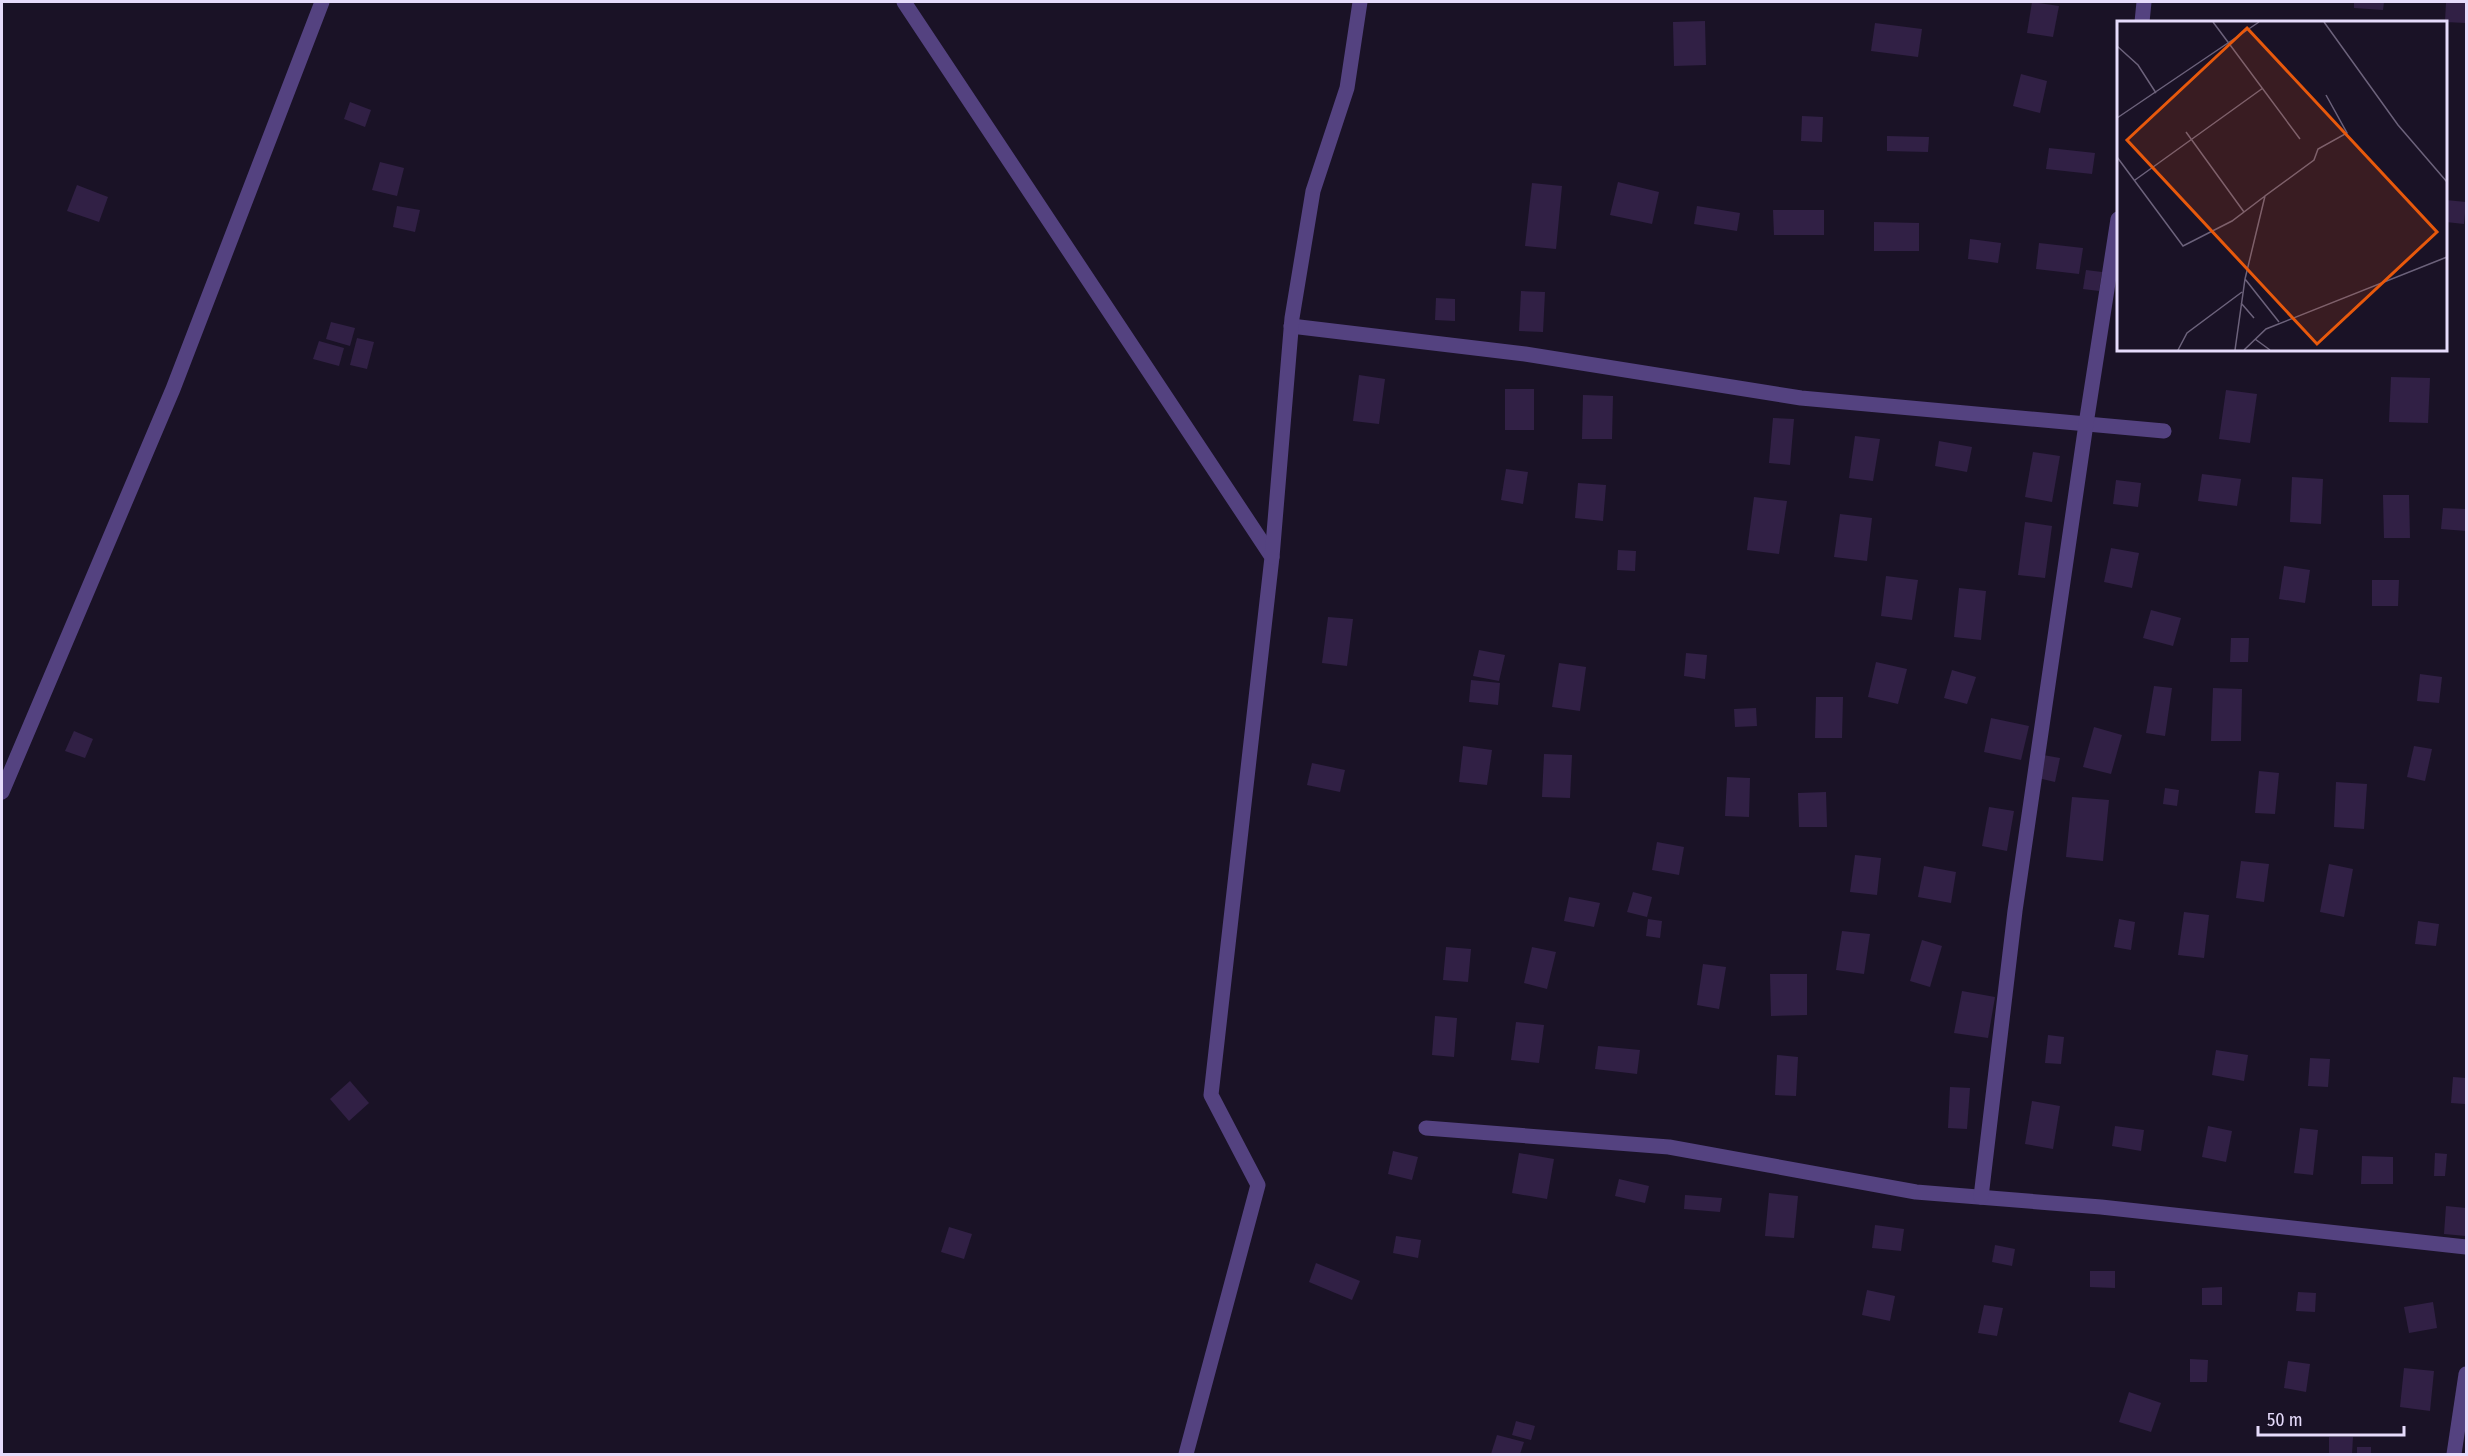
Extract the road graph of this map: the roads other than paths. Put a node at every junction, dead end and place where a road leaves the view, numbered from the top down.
1 (322, 2) edge
2 (904, 2) edge
3 (1360, 2) edge
4 (2144, 2) edge
5 (2142, 21) edge
6 (2117, 225) edge
7 (1292, 326) junction
8 (2086, 424) junction
9 (2164, 431) dead end
10 (1272, 557) junction
11 (2, 792) edge
12 (1426, 1128) dead end
13 (1981, 1197) junction
14 (2466, 1247) edge
15 (2466, 1374) edge
16 (1186, 1455) edge
17 (2454, 1455) edge

1 - 11 street
2 - 10 street
3 - 7 street
4 - 5 street
6 - 8 street
7 - 8 street
7 - 10 street
8 - 9 street
8 - 13 street
10 - 16 street
12 - 13 street
13 - 14 street
15 - 17 street

